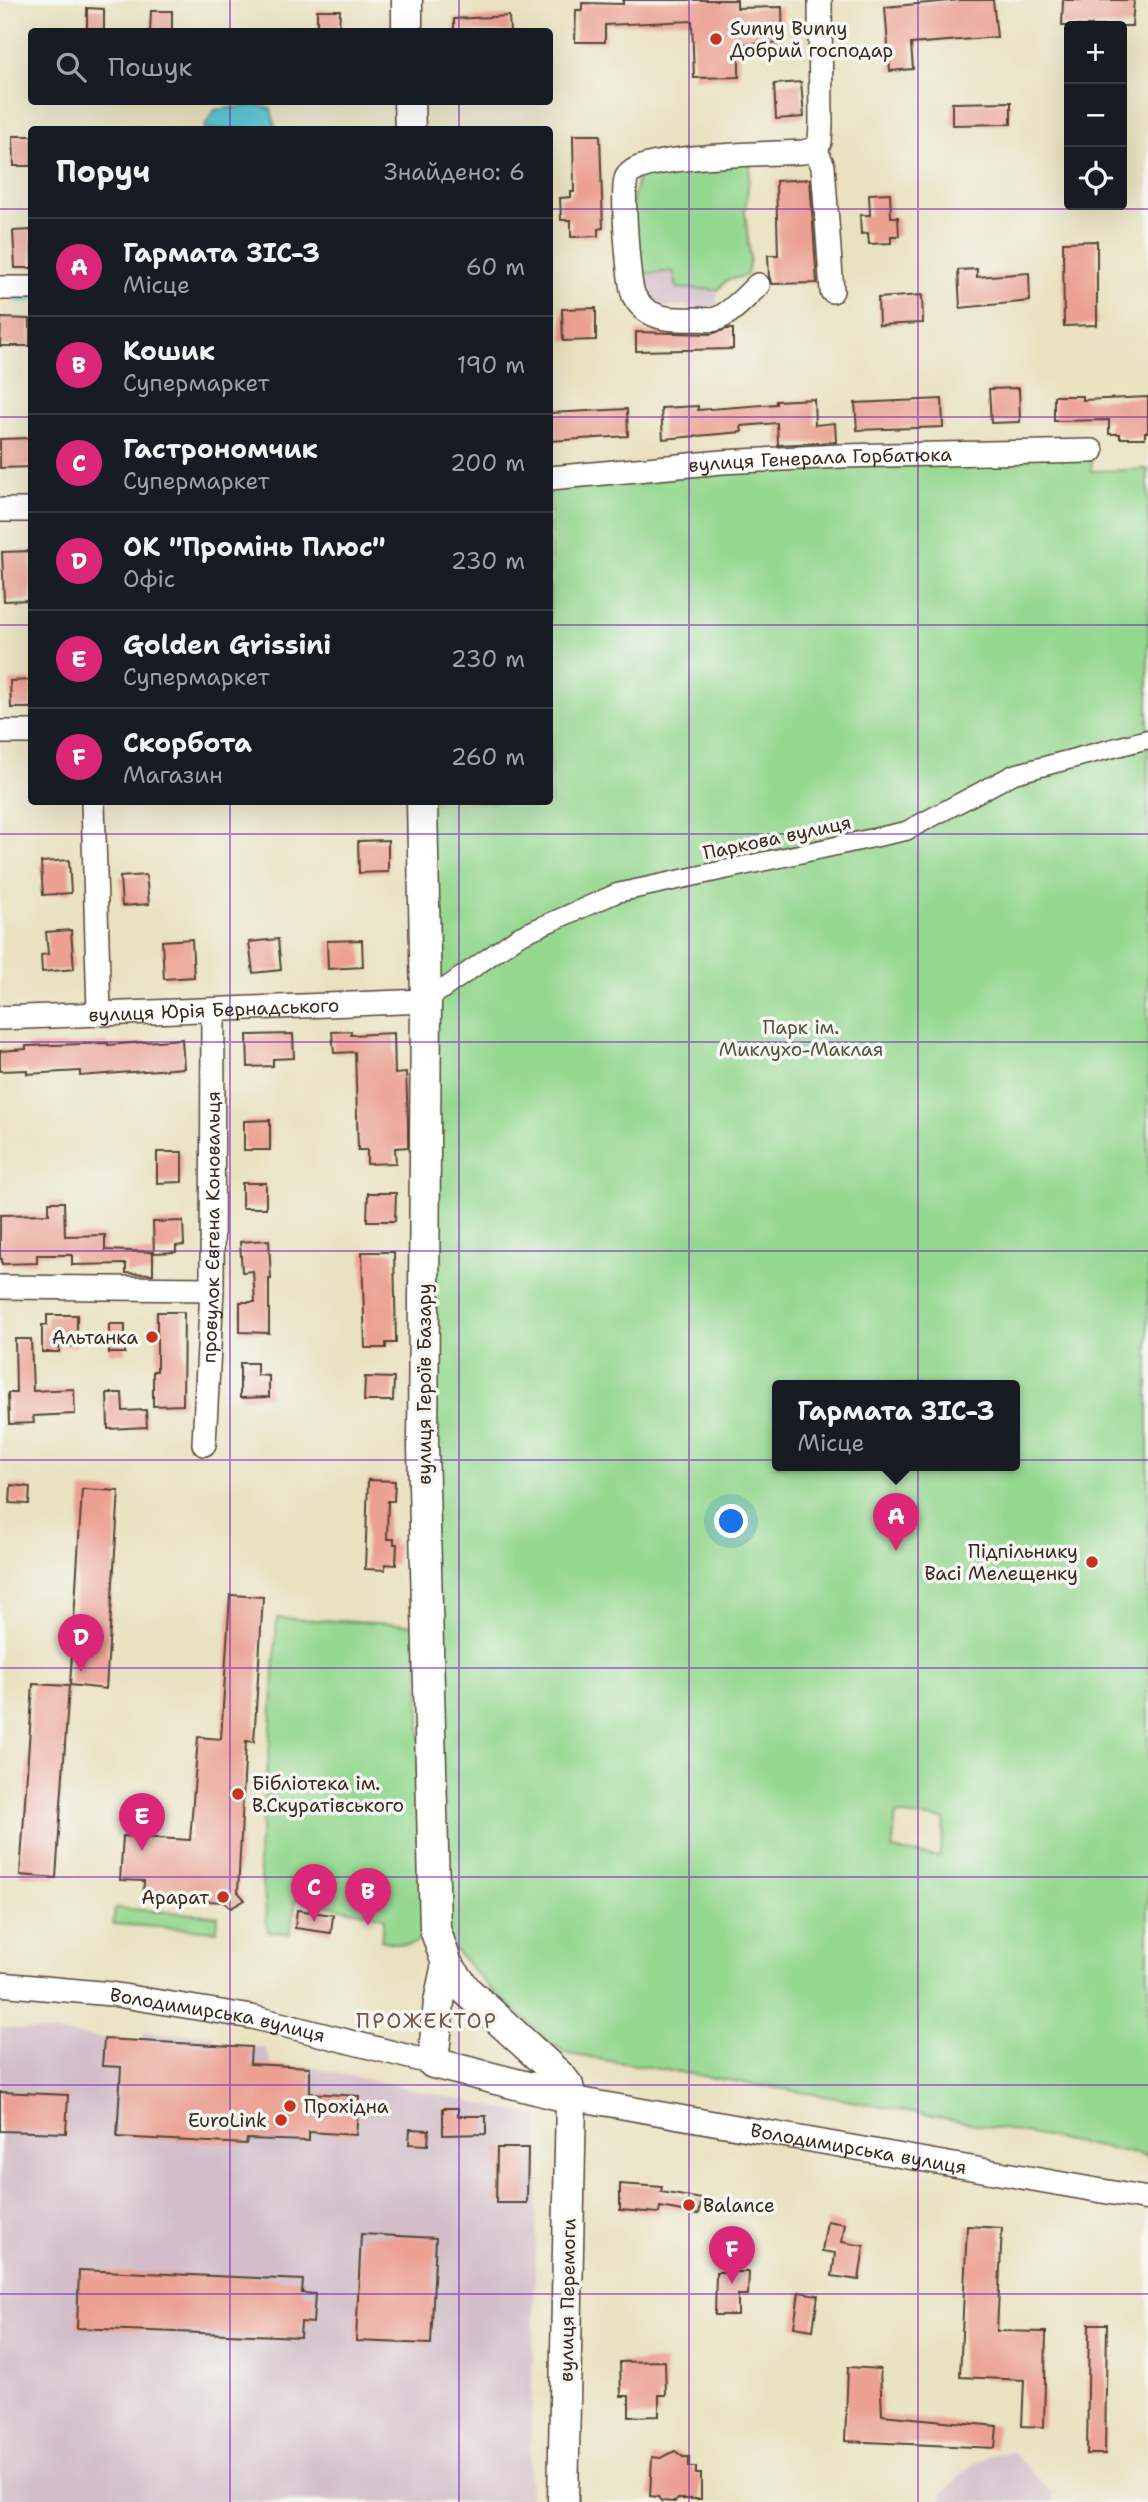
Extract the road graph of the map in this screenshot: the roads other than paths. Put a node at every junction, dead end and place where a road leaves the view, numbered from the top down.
1 (407, 0) edge
2 (820, 0) edge
3 (407, 28) edge
4 (409, 105) edge
5 (410, 126) edge
6 (815, 149) junction
7 (758, 285) dead end
8 (0, 288) edge
9 (28, 288) edge
10 (832, 291) dead end
11 (1092, 452) dead end
12 (553, 478) edge
13 (0, 510) edge
14 (28, 510) edge
15 (0, 732) edge
16 (28, 732) edge
17 (1148, 739) edge
18 (93, 805) edge
19 (422, 805) edge
20 (426, 1001) junction
21 (213, 1010) junction
22 (99, 1013) junction
23 (0, 1018) edge
24 (0, 1287) edge
25 (212, 1289) junction
26 (204, 1444) dead end
27 (447, 1964) junction
28 (0, 1984) edge
29 (433, 2063) junction
30 (571, 2098) junction
31 (1148, 2199) edge
32 (563, 2502) edge

1 - 3 street
2 - 6 street
4 - 5 street
6 - 7 street
6 - 10 street
8 - 9 street
11 - 12 street, вулиця Генерала Горбатюка
13 - 14 street
15 - 16 street
17 - 20 street, Паркова вулиця
18 - 22 street
19 - 20 street, вулиця Героїв Базару
20 - 21 street, вулиця Юрія Бернадського
20 - 27 street, вулиця Героїв Базару
21 - 22 street, вулиця Юрія Бернадського
21 - 25 street, провулок Євгена Коновальця
22 - 23 street, вулиця Юрія Бернадського
24 - 25 street
25 - 26 street, провулок Євгена Коновальця
27 - 29 street
27 - 30 street
28 - 29 street, Володимирська вулиця
29 - 30 street
30 - 31 street, Володимирська вулиця
30 - 32 street, вулиця Перемоги

